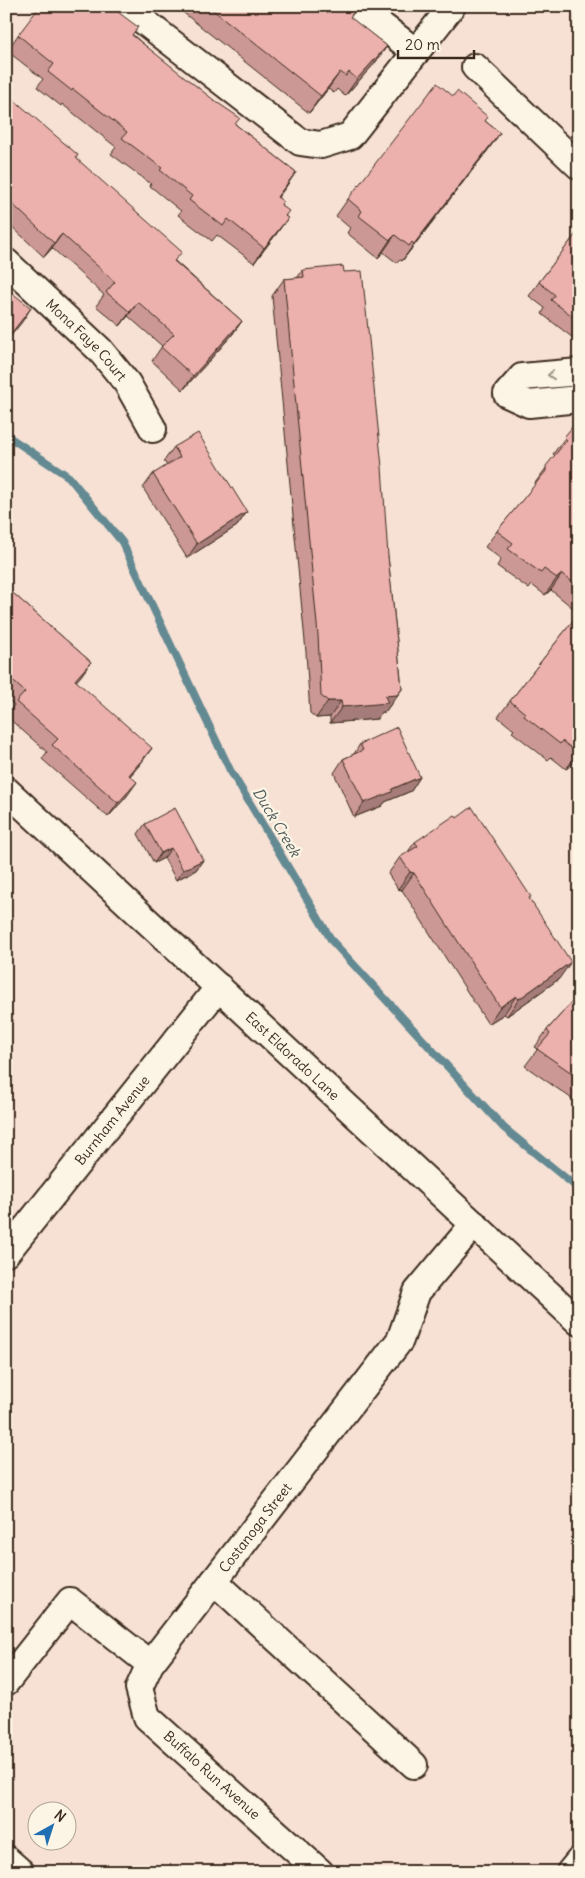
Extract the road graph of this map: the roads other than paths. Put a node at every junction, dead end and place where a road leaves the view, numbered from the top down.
1 (124, 6) edge
2 (356, 6) edge
3 (452, 6) edge
4 (416, 52) junction
5 (475, 67) dead end
6 (579, 166) edge
7 (6, 262) edge
8 (579, 372) edge
9 (579, 399) edge
10 (153, 429) dead end
11 (6, 790) edge
12 (220, 987) junction
13 (474, 1224) junction
14 (6, 1253) edge
15 (579, 1322) edge
16 (214, 1581) junction
17 (150, 1664) junction
18 (6, 1682) edge
19 (414, 1765) dead end
20 (6, 1859) edge
21 (579, 1861) edge
22 (21, 1872) edge
23 (320, 1872) edge
24 (570, 1872) edge

1 - 4 street
2 - 4 street
3 - 4 street
5 - 6 street
7 - 10 street, Mona Faye Court
8 -> 9 street
11 - 12 street, East Eldorado Lane
12 - 13 street, East Eldorado Lane
12 - 14 street, Burnham Avenue
13 - 15 street, East Eldorado Lane
13 - 16 street, Costanoga Street
16 - 17 street, Costanoga Street
16 - 19 street
17 - 18 street
17 - 23 street, Buffalo Run Avenue
20 - 22 street
21 - 24 street

